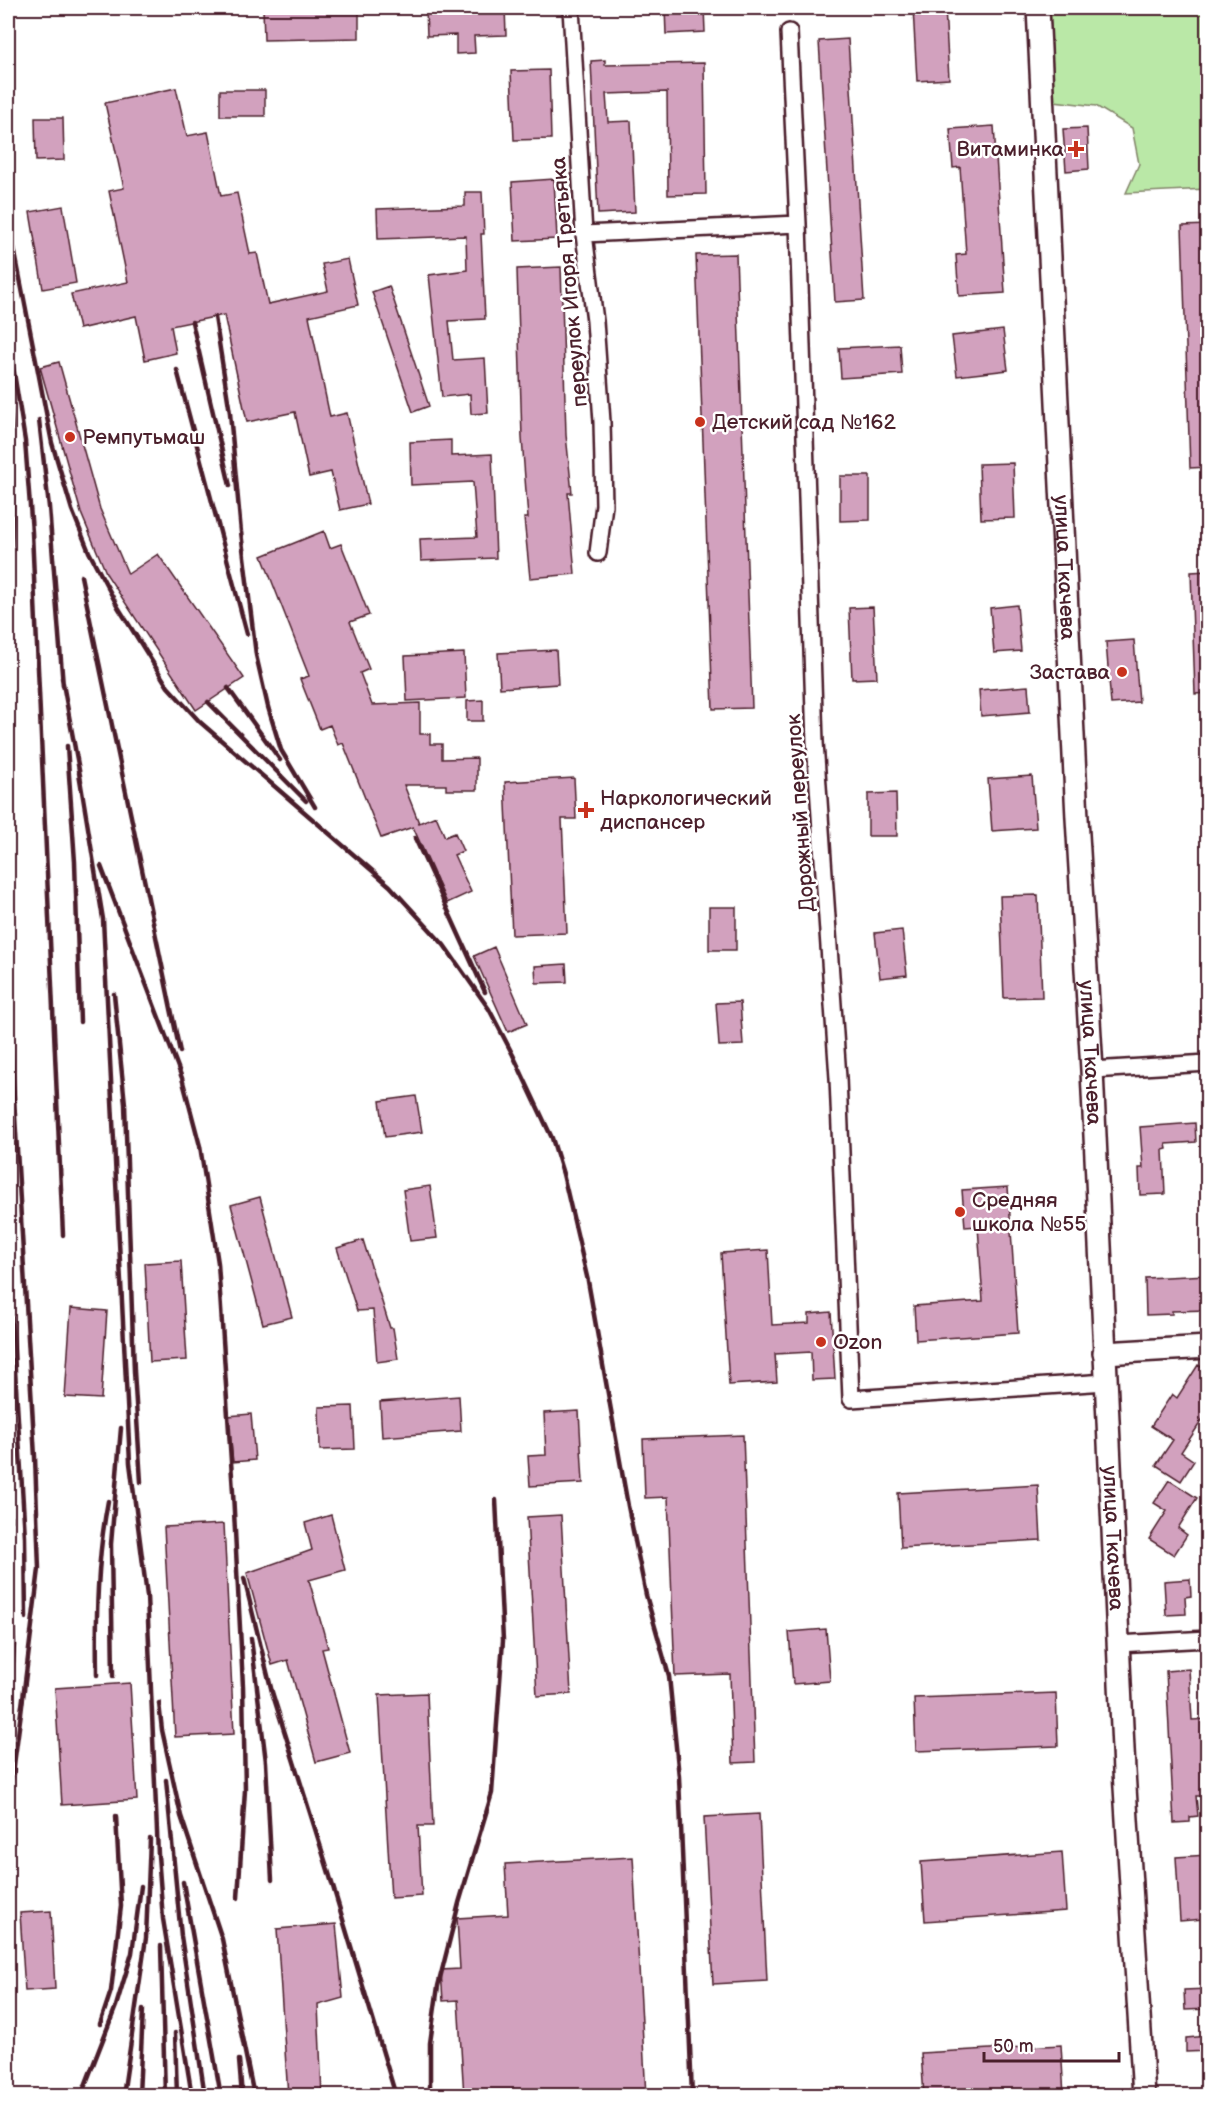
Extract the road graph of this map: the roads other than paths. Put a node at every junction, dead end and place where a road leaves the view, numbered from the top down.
1 (571, 8) edge
2 (1038, 8) edge
3 (789, 32) dead end
4 (798, 224) junction
5 (584, 234) junction
6 (598, 553) dead end
7 (1208, 1063) edge
8 (1092, 1070) junction
9 (1208, 1347) edge
10 (1104, 1353) junction
11 (1106, 1382) junction
12 (1208, 1639) edge
13 (1118, 1644) junction
14 (1144, 2096) edge

1 - 5 street, переулок Игоря Третьяка
2 - 8 street, улица Ткачева
3 - 4 street, Дорожный переулок
4 - 5 street
4 - 11 street, Дорожный переулок
5 - 6 street, переулок Игоря Третьяка
7 - 8 street
8 - 10 street, улица Ткачева
9 - 10 street
10 - 11 street, улица Ткачева
11 - 13 street, улица Ткачева
12 - 13 street
13 - 14 street, улица Ткачева

